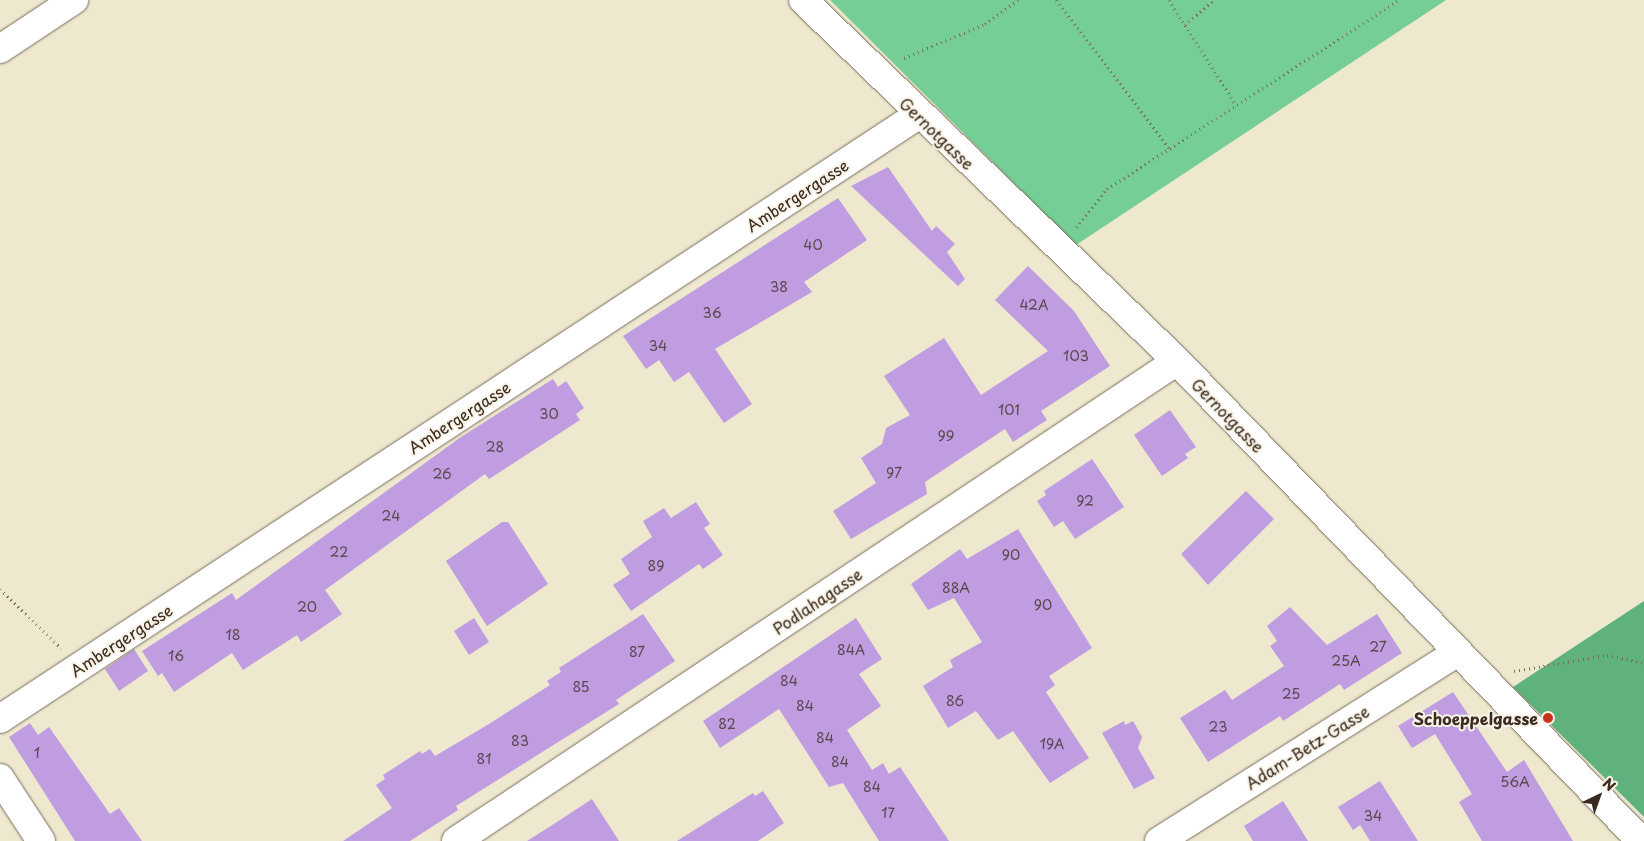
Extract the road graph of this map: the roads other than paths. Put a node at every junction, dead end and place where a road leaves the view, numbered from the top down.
1 (74, 0) edge
2 (803, 0) edge
3 (0, 49) edge
4 (918, 115) junction
5 (1177, 361) junction
6 (1455, 654) junction
7 (0, 719) edge
8 (0, 778) edge
9 (41, 841) edge
10 (456, 841) edge
11 (1159, 841) edge
12 (1641, 841) edge

1 - 3 street
2 - 4 street, Gernotgasse
4 - 5 street, Gernotgasse
4 - 7 street, Ambergergasse
5 - 6 street, Gernotgasse
5 - 10 street, Podlahagasse
6 - 11 street, Adam-Betz-Gasse
6 - 12 street, Gernotgasse
8 - 9 street

